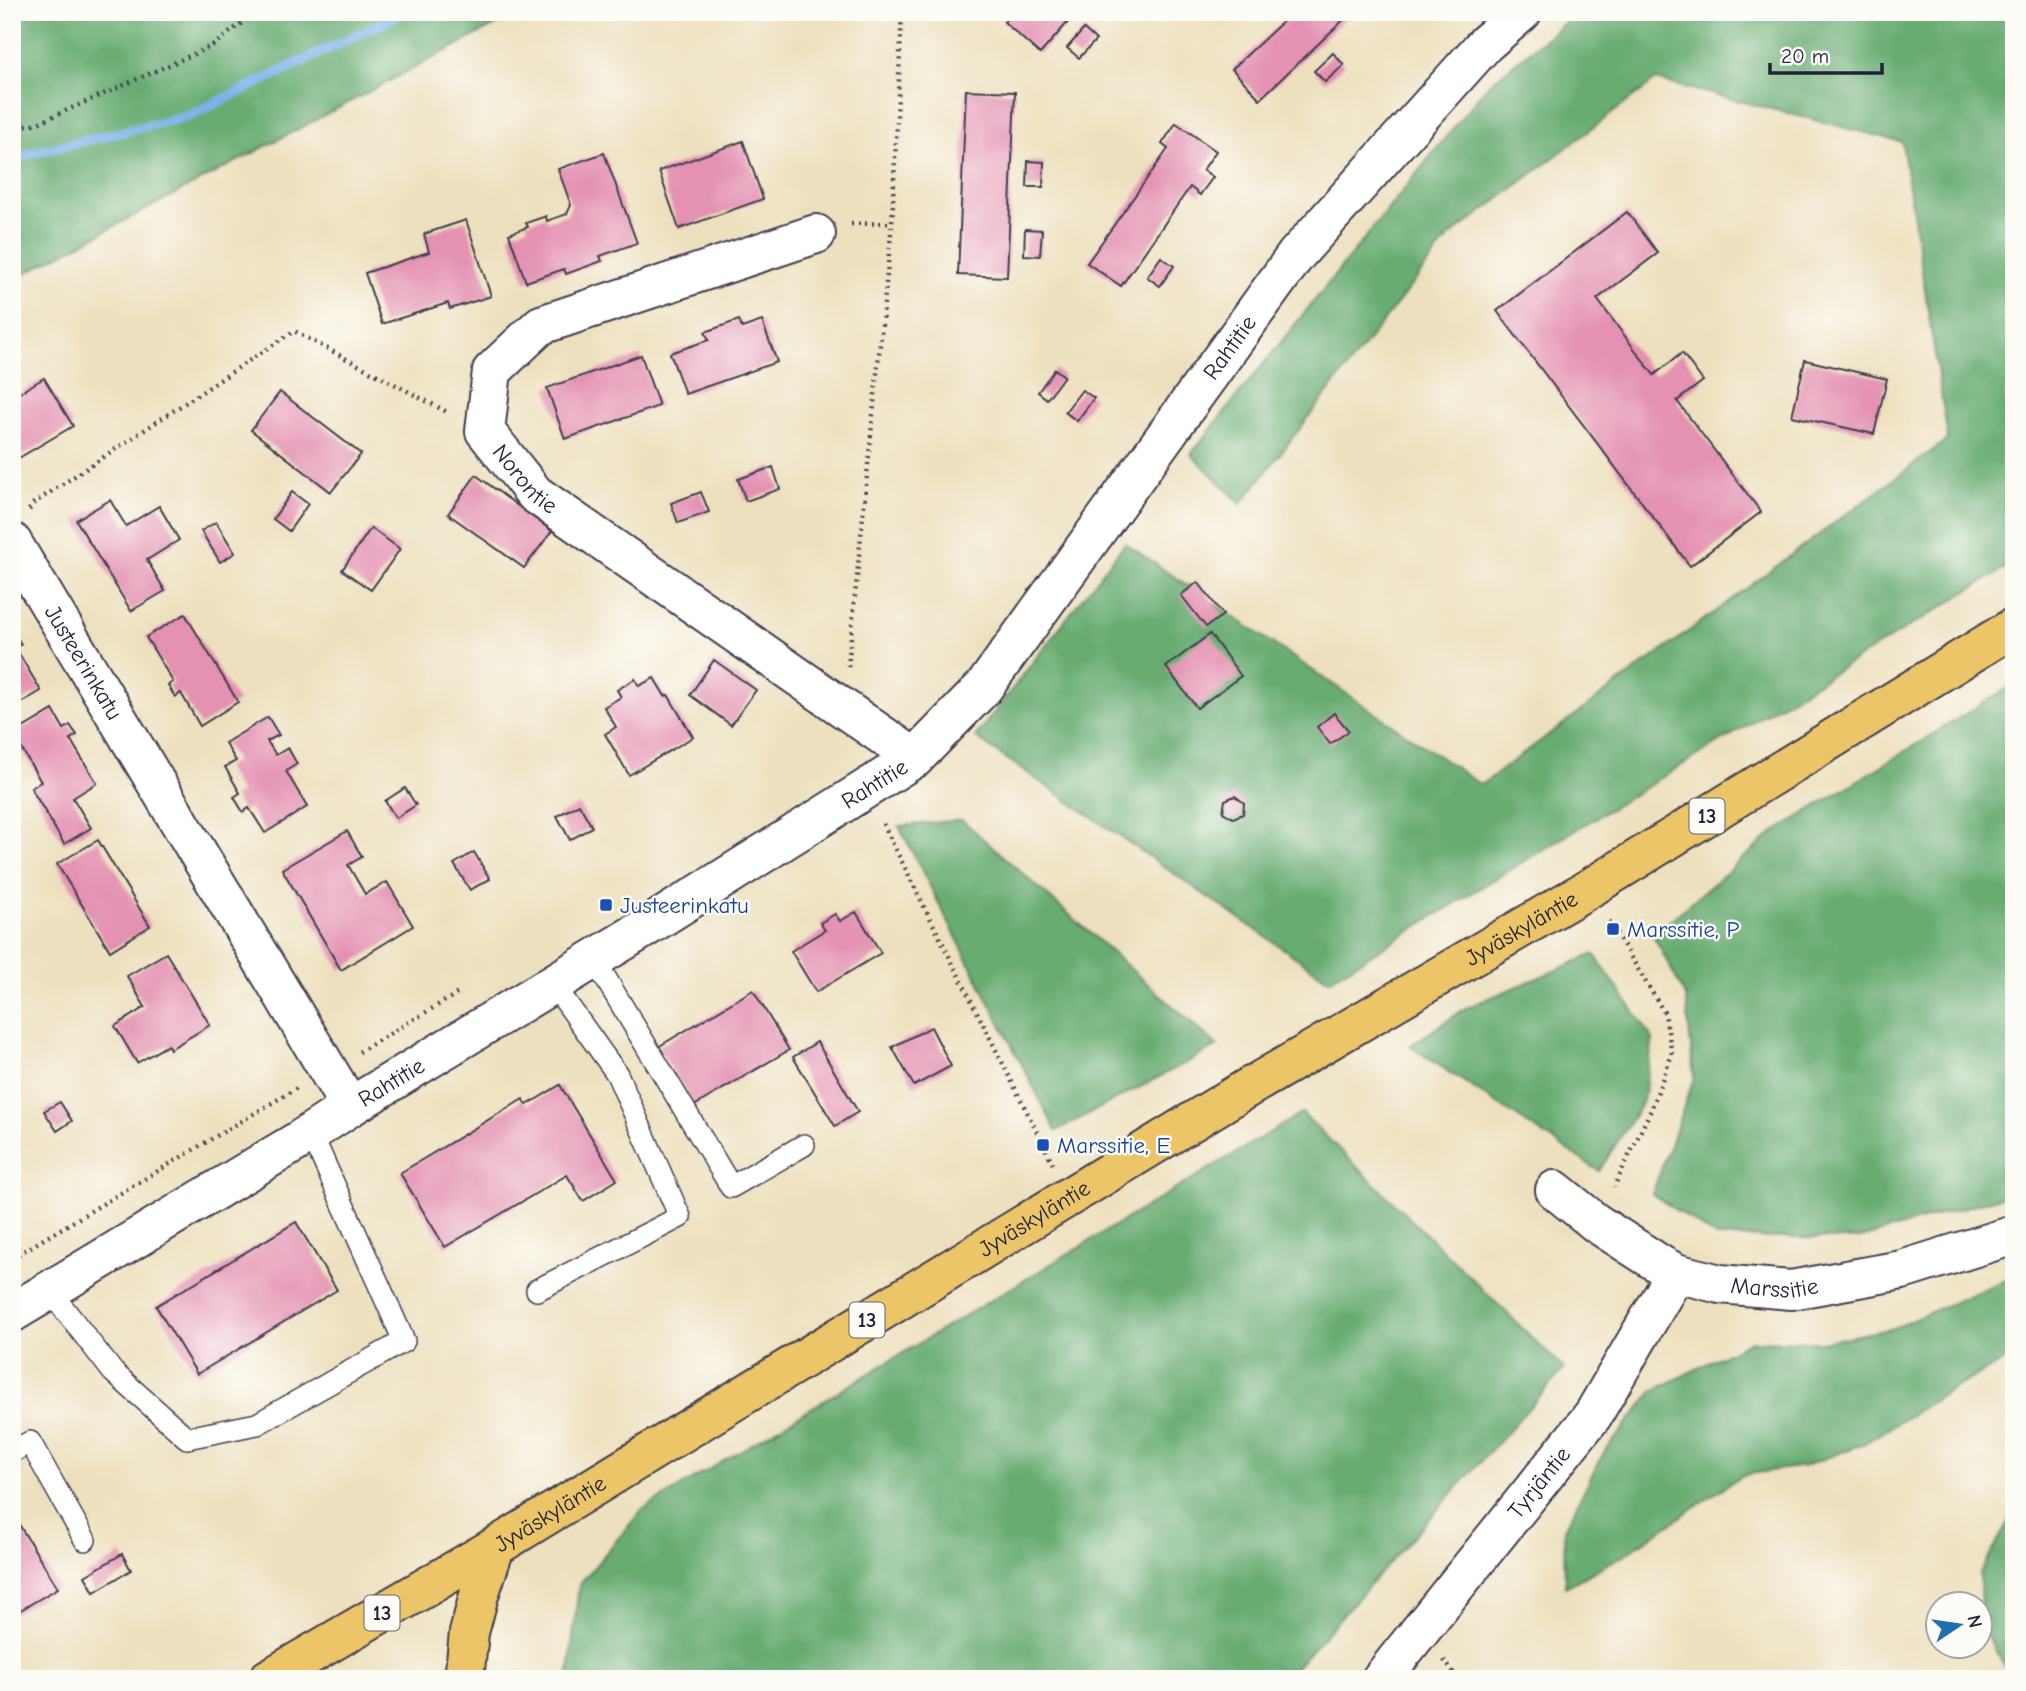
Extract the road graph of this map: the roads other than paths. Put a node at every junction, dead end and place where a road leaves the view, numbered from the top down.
1 (1522, 12) edge
2 (816, 234) dead end
3 (19, 528) edge
4 (2014, 626) edge
5 (915, 758) junction
6 (594, 959) junction
7 (553, 984) junction
8 (350, 1107) junction
9 (311, 1133) junction
10 (804, 1145) dead end
11 (1555, 1191) dead end
12 (2014, 1235) edge
13 (1676, 1273) junction
14 (537, 1290) dead end
15 (50, 1291) junction
16 (12, 1313) edge
17 (12, 1452) edge
18 (85, 1540) dead end
19 (495, 1547) junction
20 (268, 1679) edge
21 (464, 1679) edge
22 (1381, 1679) edge

1 - 5 street, Rahtitie
2 - 5 street, Norontie
3 - 8 street, Justeerinkatu
4 - 19 highway, Jyväskyläntie / 13
5 - 6 street, Rahtitie
6 - 7 street, Rahtitie
6 - 10 lane
7 - 8 street, Rahtitie
7 - 14 lane
8 - 9 street, Rahtitie
9 - 15 street, Rahtitie
9 - 15 lane
11 - 13 street, Marssitie
12 - 13 street, Marssitie
13 - 22 street, Tyrjäntie
15 - 16 street, Rahtitie
17 - 18 lane
19 - 20 highway, Jyväskyläntie / 13
19 - 21 highway

